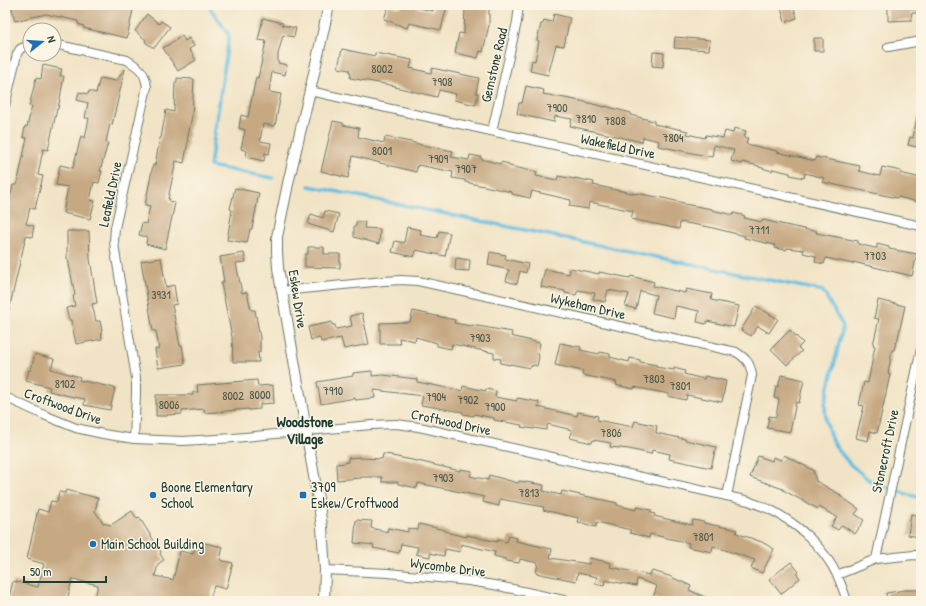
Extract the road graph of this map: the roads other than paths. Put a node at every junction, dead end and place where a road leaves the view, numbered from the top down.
1 (329, 5) edge
2 (519, 5) edge
3 (921, 41) edge
4 (62, 46) edge
5 (888, 47) dead end
6 (22, 48) edge
7 (310, 91) junction
8 (5, 106) edge
9 (492, 131) junction
10 (921, 226) edge
11 (282, 291) junction
12 (921, 349) edge
13 (5, 397) edge
14 (306, 431) junction
15 (134, 439) junction
16 (727, 496) junction
17 (921, 556) edge
18 (876, 559) junction
19 (324, 570) junction
20 (837, 575) junction
21 (324, 601) edge
22 (568, 601) edge
23 (847, 601) edge

1 - 7 street, Eskew Drive
2 - 9 street, Gemstone Road
3 - 5 street
4 - 15 street, Leafield Drive
6 - 8 street
7 - 9 street, Wakefield Drive
7 - 11 street, Eskew Drive
9 - 10 street, Wakefield Drive
11 - 14 street, Eskew Drive
11 - 16 street, Wykeham Drive
12 - 18 street, Stonecroft Drive
13 - 15 street, Croftwood Drive
14 - 15 street, Croftwood Drive
14 - 16 street, Croftwood Drive
14 - 19 street, Eskew Drive
16 - 20 street, Croftwood Drive
17 - 18 street
18 - 20 street
19 - 21 street, Eskew Drive
19 - 22 street, Wycombe Drive
20 - 23 street, Croftwood Drive

